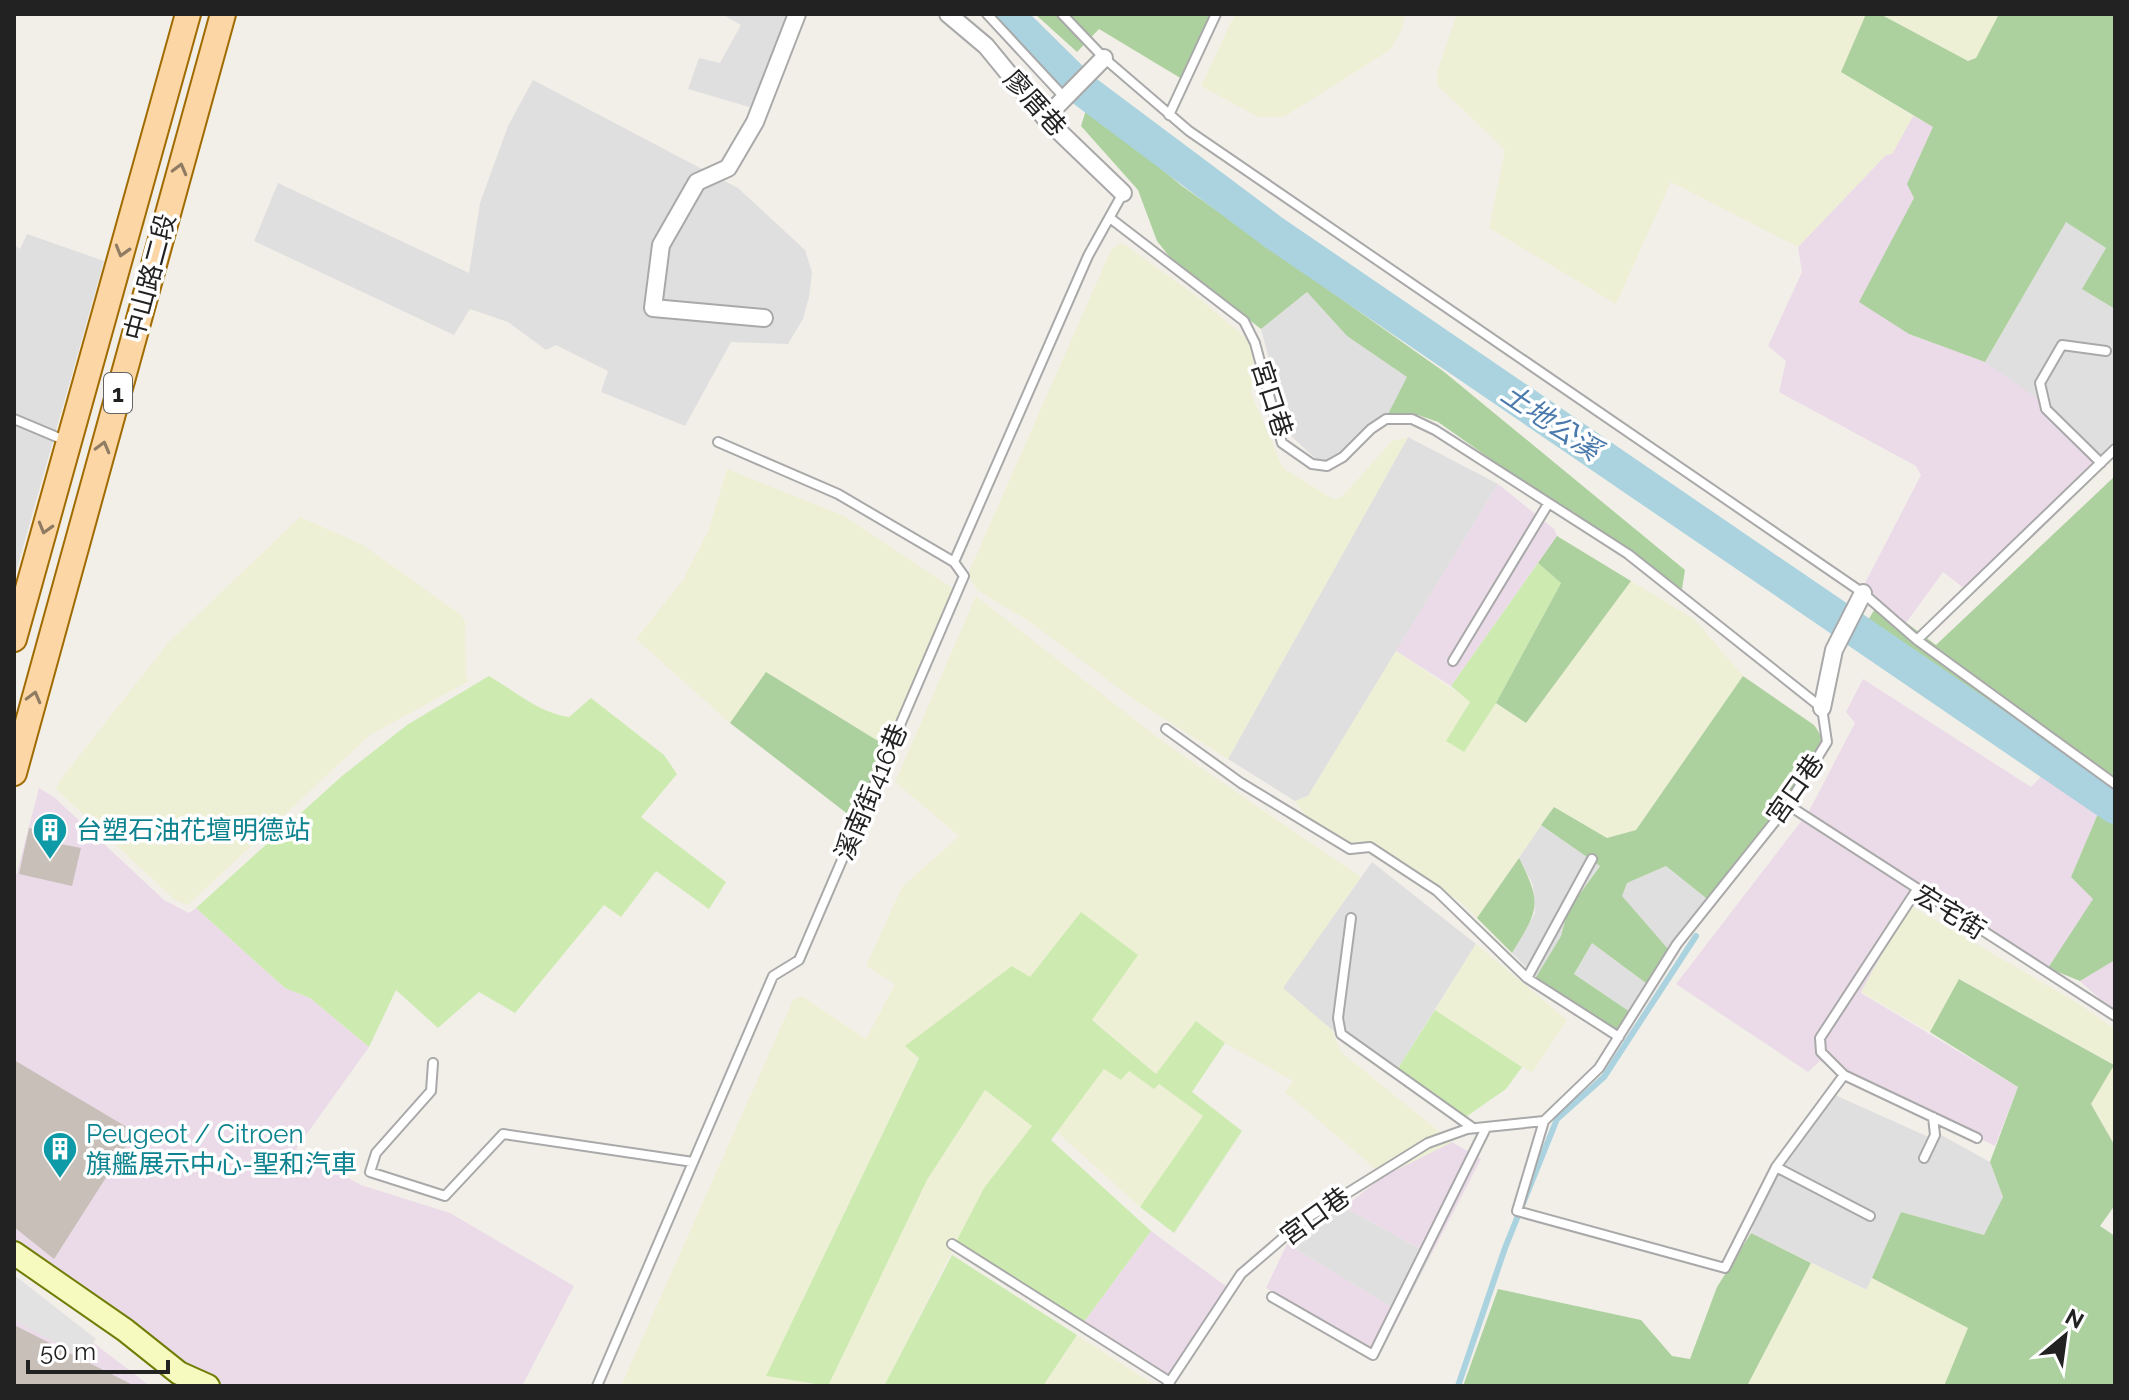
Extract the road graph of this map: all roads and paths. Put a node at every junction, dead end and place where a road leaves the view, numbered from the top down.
1 (188, 14) edge
2 (223, 14) edge
3 (797, 14) edge
4 (948, 14) edge
5 (987, 14) edge
6 (1062, 14) edge
7 (1216, 14) edge
8 (1099, 62) junction
9 (1064, 97) junction
10 (1169, 115) junction
11 (1045, 118) junction
12 (1123, 193) joint
13 (1110, 218) junction
14 (764, 318) dead end
15 (2106, 351) dead end
16 (14, 419) edge
17 (69, 442) junction
18 (718, 442) dead end
19 (2115, 449) edge
20 (2101, 463) junction
21 (1548, 504) junction
22 (954, 562) junction
23 (1863, 593) junction
24 (14, 639) edge
25 (1917, 640) junction
26 (1453, 661) dead end
27 (1822, 708) junction
28 (1166, 729) dead end
29 (14, 773) edge
30 (2115, 784) edge
31 (1788, 805) junction
32 (1592, 859) dead end
33 (1916, 891) junction
34 (1351, 918) dead end
35 (1527, 978) junction
36 (2115, 1016) edge
37 (1619, 1037) junction
38 (433, 1063) dead end
39 (1844, 1075) junction
40 (1933, 1117) junction
41 (1544, 1121) junction
42 (1486, 1128) junction
43 (1473, 1129) junction
44 (1977, 1138) dead end
45 (1924, 1158) dead end
46 (693, 1162) junction
47 (1776, 1167) junction
48 (1870, 1216) dead end
49 (952, 1244) dead end
50 (14, 1253) edge
51 (1272, 1297) dead end
52 (1168, 1384) edge
53 (208, 1386) edge
54 (597, 1386) edge

1 -> 17 main road, 中山路二段 / 1
29 -> 2 main road, 中山路二段 / 1
3 - 14 street
4 - 11 street, 廖厝巷
5 - 9 lane
6 - 8 lane
7 - 10 lane
8 - 9 street
8 - 10 lane
9 - 11 street
10 - 23 lane
11 - 12 street, 廖厝巷
12 - 13 lane, 溪南街416巷
13 - 21 lane, 宮口巷
13 - 22 lane, 溪南街416巷
15 - 20 lane
16 - 17 lane
17 -> 24 main road, 中山路二段 / 1
18 - 22 lane
19 - 20 lane
20 - 25 lane
21 - 26 lane
21 - 27 lane, 宮口巷
22 - 46 lane, 溪南街416巷
23 - 25 lane
23 - 27 street
25 - 30 lane
27 - 31 lane, 宮口巷
28 - 35 lane
31 - 33 lane, 宏宅街
31 - 37 lane, 宮口巷
32 - 35 lane
33 - 36 lane, 宏宅街
33 - 39 lane
34 - 43 lane
35 - 37 lane
37 - 41 lane, 宮口巷
38 - 46 lane
39 - 40 lane
39 - 47 lane
40 - 44 lane
40 - 45 lane
41 - 42 lane, 宮口巷
41 - 47 lane
42 - 43 lane, 宮口巷
42 - 51 lane
43 - 52 lane, 宮口巷
46 - 54 lane, 溪南街416巷
47 - 48 lane
49 - 52 lane
50 - 53 street

